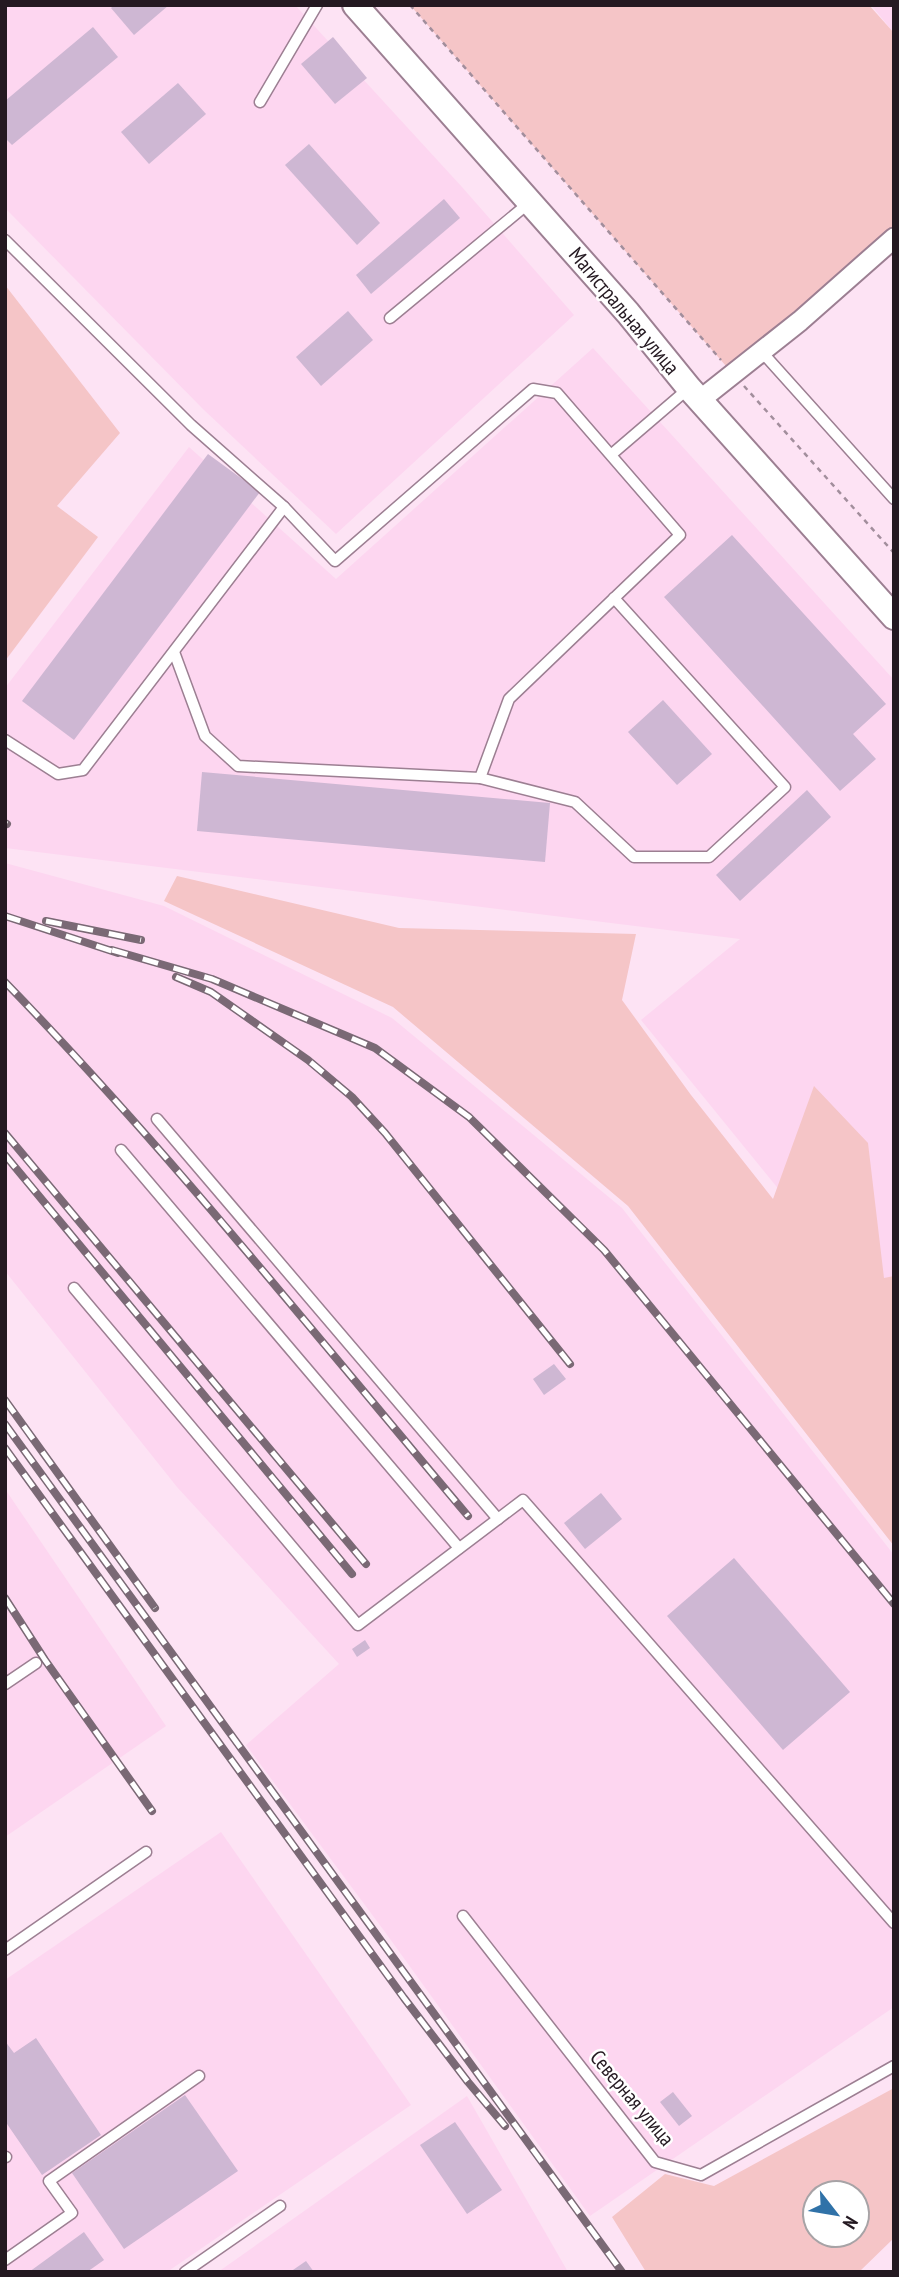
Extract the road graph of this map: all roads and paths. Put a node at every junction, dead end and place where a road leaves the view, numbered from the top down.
1 (317, 5) edge
2 (355, 5) edge
3 (410, 5) edge
4 (260, 102) dead end
5 (530, 202) junction
6 (894, 239) edge
7 (5, 240) edge
8 (390, 318) dead end
9 (762, 352) junction
10 (733, 374) junction
11 (695, 394) junction
12 (612, 454) junction
13 (894, 499) edge
14 (284, 507) junction
15 (894, 553) edge
16 (614, 598) junction
17 (894, 617) edge
18 (174, 652) junction
19 (5, 740) edge
20 (480, 778) junction
21 (157, 1119) dead end
22 (121, 1150) dead end
23 (74, 1288) dead end
24 (498, 1519) junction
25 (459, 1548) junction
26 (36, 1663) dead end
27 (5, 1684) edge
28 (146, 1852) dead end
29 (463, 1916) dead end
30 (894, 1923) edge
31 (5, 1950) edge
32 (894, 2066) edge
33 (199, 2076) dead end
34 (280, 2206) dead end
35 (5, 2260) edge
36 (185, 2272) edge

1 - 4 lane
2 - 5 street, Магистральная улица
3 - 10 path
5 - 8 lane
5 - 11 street, Магистральная улица
6 - 9 street
7 - 14 lane
9 - 10 street
9 - 13 lane
10 - 11 street
10 - 15 path
11 - 12 lane
11 - 17 street, Магистральная улица
12 - 14 lane
12 - 16 lane
14 - 18 lane
16 - 20 lane
16 - 20 lane
18 - 19 lane
18 - 20 lane
21 - 24 lane
22 - 25 lane
23 - 25 lane
24 - 25 lane
24 - 30 lane
26 - 27 lane
28 - 31 lane
29 - 32 lane, Северная улица
33 - 35 lane
34 - 36 lane

